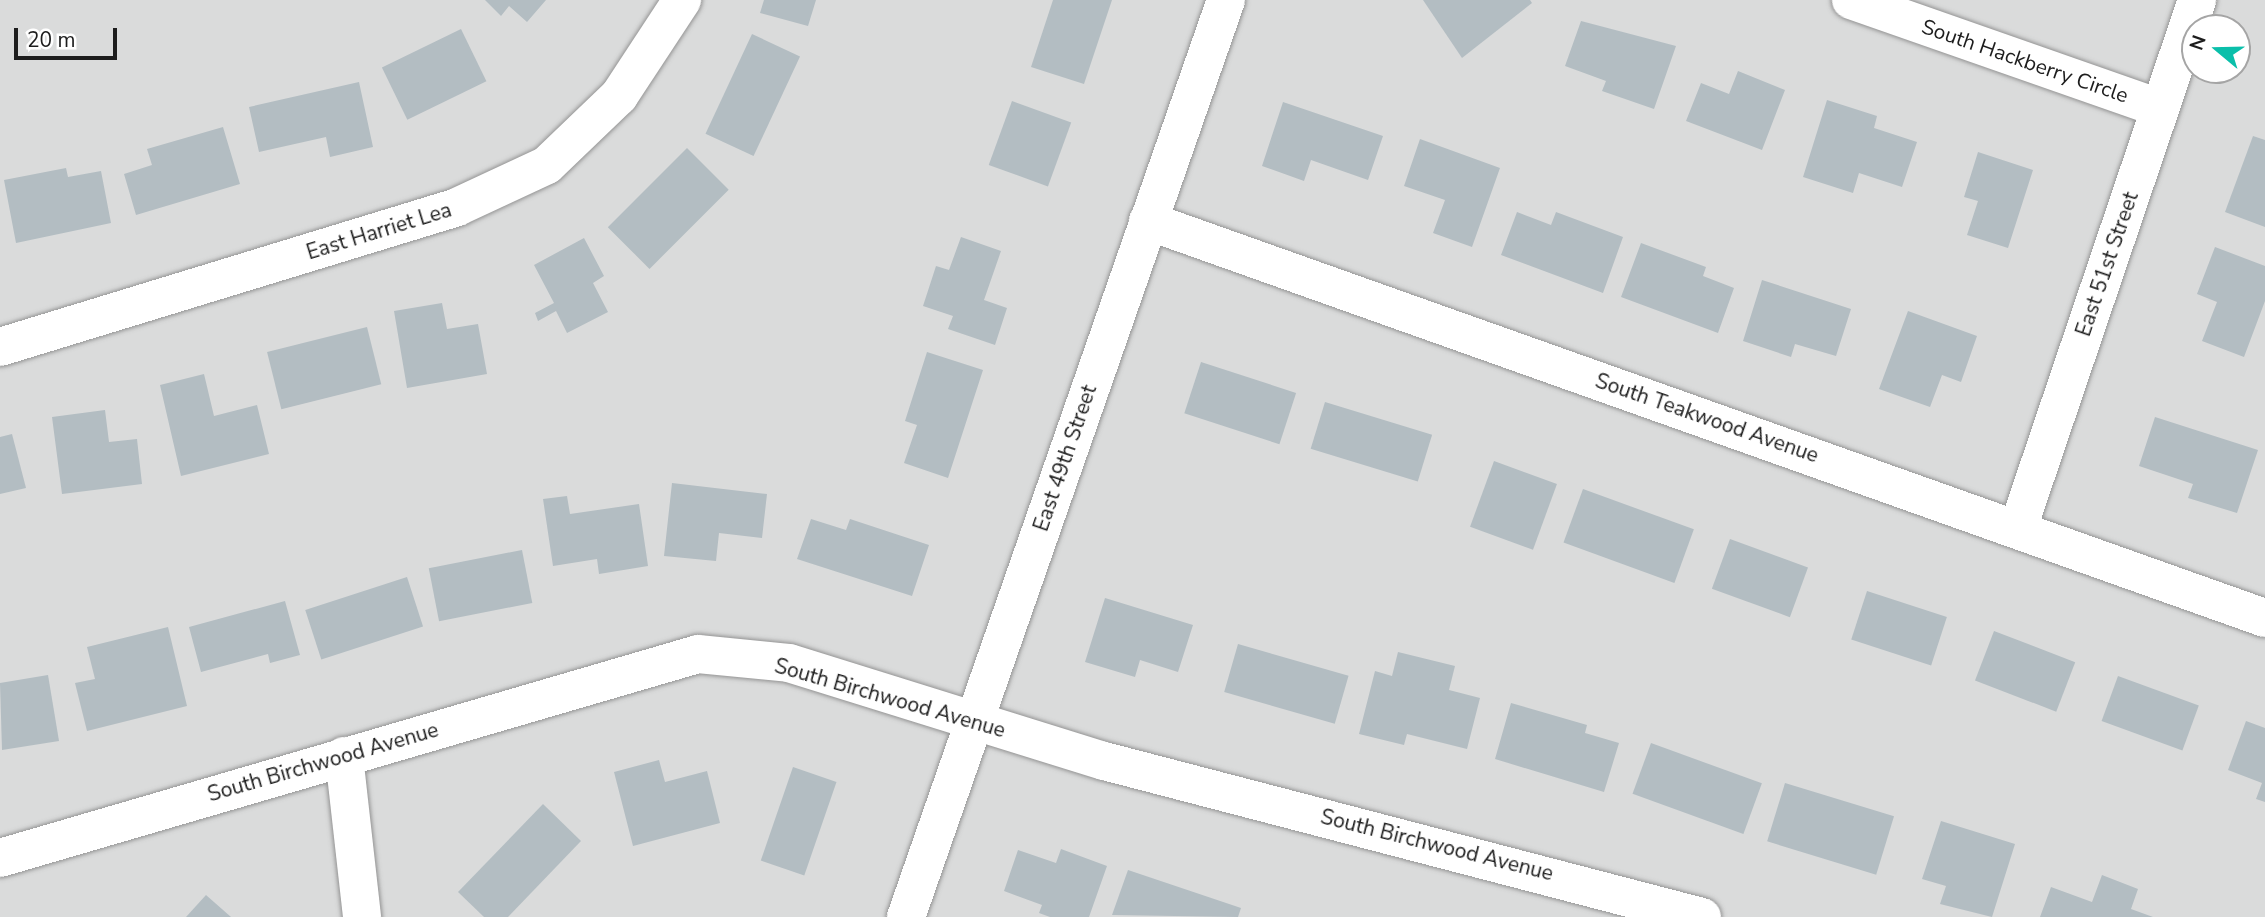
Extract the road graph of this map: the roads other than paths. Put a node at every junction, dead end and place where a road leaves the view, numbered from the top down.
1 (682, 0) edge
2 (1226, 0) edge
3 (1851, 0) edge
4 (2197, 0) edge
5 (2160, 108) junction
6 (1149, 221) junction
7 (0, 347) edge
8 (2018, 528) junction
9 (2265, 618) edge
10 (973, 722) junction
11 (344, 757) junction
12 (0, 858) edge
13 (362, 917) edge
14 (906, 917) edge
15 (1702, 917) edge

1 - 7 street, East Harriet Lea
2 - 6 street, East 49th Street
3 - 5 street, South Hackberry Circle
4 - 5 street, East 51st Street
5 - 8 street, East 51st Street
6 - 8 street, South Teakwood Avenue
6 - 10 street, East 49th Street
8 - 9 street, South Teakwood Avenue
10 - 11 street, South Birchwood Avenue
10 - 14 street, East 49th Street
10 - 15 street, South Birchwood Avenue
11 - 12 street, South Birchwood Avenue
11 - 13 street

